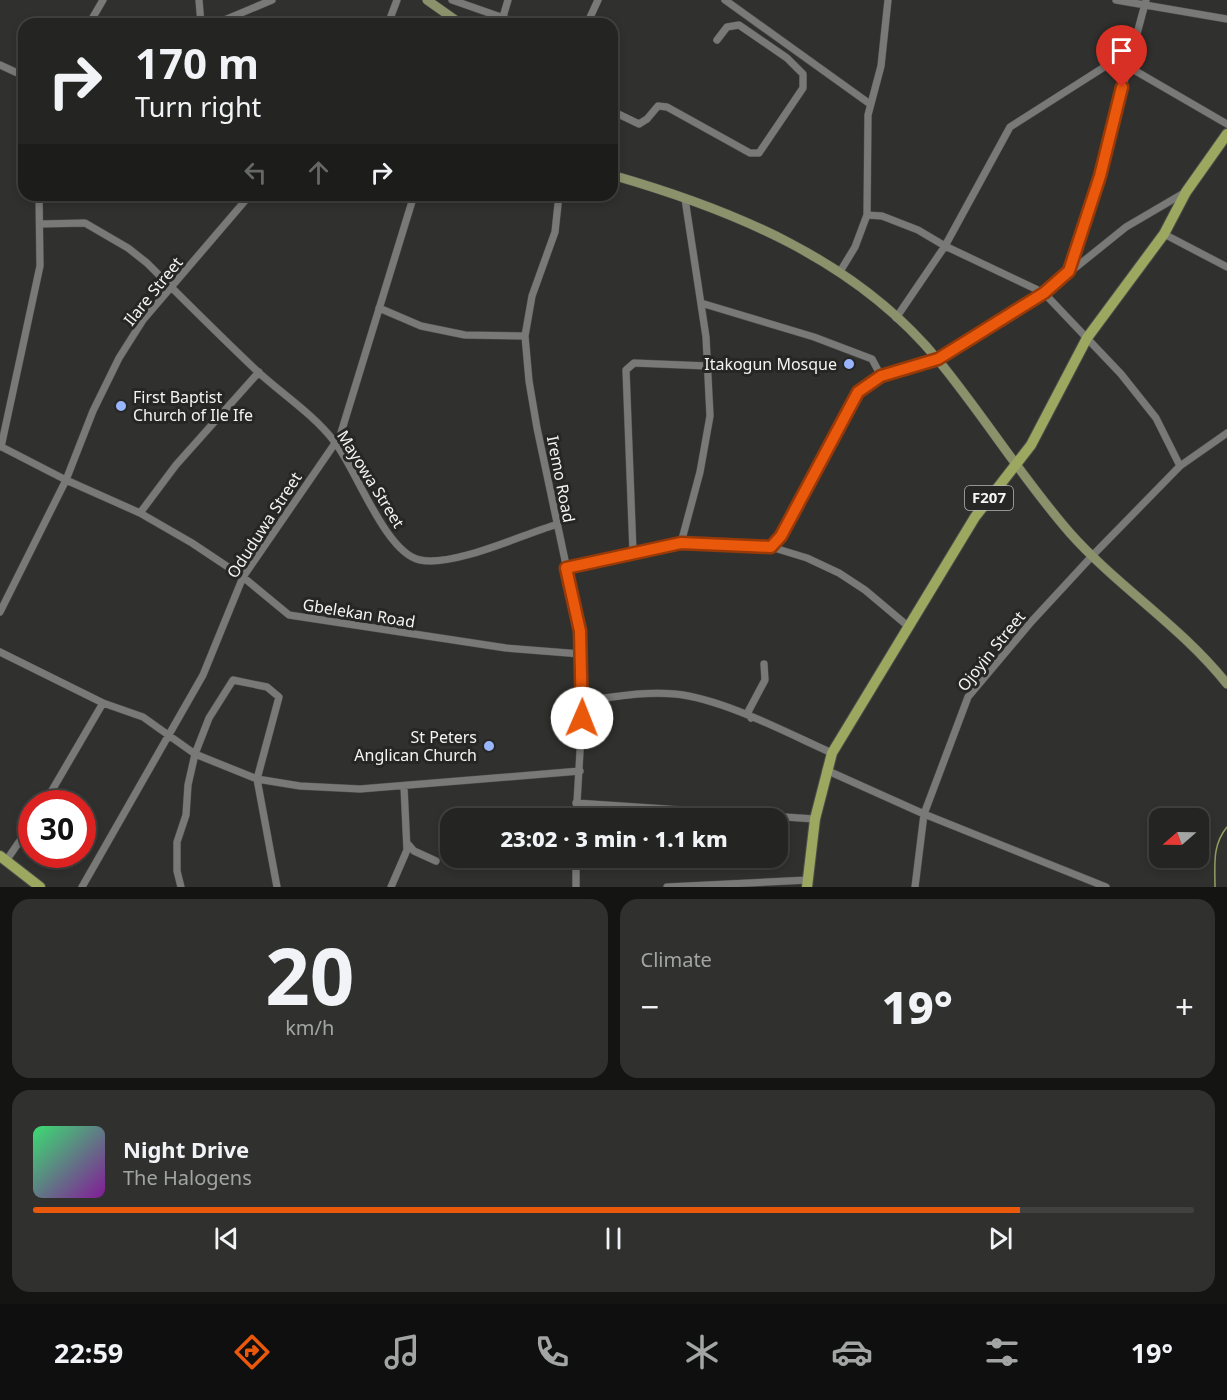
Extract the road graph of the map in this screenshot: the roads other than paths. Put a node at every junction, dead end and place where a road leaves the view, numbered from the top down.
1 (103, 0) edge
2 (199, 0) edge
3 (272, 0) edge
4 (399, 0) edge
5 (452, 0) edge
6 (508, 0) edge
7 (598, 0) edge
8 (888, 0) edge
9 (1116, 0) edge
10 (428, 1) edge
11 (728, 1) edge
12 (1146, 2) edge
13 (503, 17) joint
14 (92, 18) edge
15 (200, 18) edge
16 (229, 18) edge
17 (391, 18) edge
18 (452, 18) edge
19 (590, 18) edge
20 (1227, 18) edge
21 (717, 40) dead end
22 (1131, 50) junction
23 (1127, 66) junction
24 (0, 67) edge
25 (18, 74) edge
26 (870, 104) junction
27 (618, 114) edge
28 (1227, 124) edge
29 (1227, 134) edge
30 (618, 177) edge
31 (1186, 192) junction
32 (685, 199) junction
33 (39, 201) edge
34 (244, 201) edge
35 (412, 201) edge
36 (558, 201) edge
37 (867, 215) junction
38 (40, 224) junction
39 (1164, 234) junction
40 (945, 246) junction
41 (1227, 267) edge
42 (841, 270) junction
43 (1069, 271) junction
44 (172, 288) junction
45 (1044, 293) junction
46 (701, 303) junction
47 (379, 308) junction
48 (896, 318) junction
49 (525, 336) junction
50 (1088, 338) junction
51 (938, 359) junction
52 (708, 366) junction
53 (258, 372) junction
54 (881, 376) junction
55 (1227, 433) edge
56 (336, 442) junction
57 (1, 447) edge
58 (1180, 466) junction
59 (1016, 467) junction
60 (66, 480) junction
61 (140, 513) junction
62 (555, 525) junction
63 (681, 543) junction
64 (771, 547) junction
65 (633, 552) junction
66 (1092, 555) junction
67 (566, 568) junction
68 (243, 577) junction
69 (1, 609) edge
70 (909, 627) junction
71 (0, 652) edge
72 (580, 654) junction
73 (764, 664) dead end
74 (1225, 677) edge
75 (583, 701) junction
76 (103, 703) junction
77 (751, 718) junction
78 (168, 735) junction
79 (832, 753) junction
80 (195, 754) junction
81 (826, 770) junction
82 (580, 771) junction
83 (257, 779) junction
84 (404, 787) junction
85 (52, 790) edge
86 (576, 803) junction
87 (576, 808) edge
88 (924, 814) junction
89 (815, 819) junction
90 (18, 840) edge
91 (407, 843) junction
92 (3, 858) edge
93 (436, 861) dead end
94 (576, 868) edge
95 (808, 883) edge
96 (1089, 885) edge
97 (40, 887) edge
98 (82, 887) edge
99 (181, 887) edge
100 (277, 887) edge
101 (391, 887) edge
102 (576, 887) edge
103 (667, 887) edge
104 (915, 887) edge
105 (1106, 887) edge

1 - 14 street
2 - 15 street
3 - 16 street
4 - 17 street
5 - 13 street
6 - 13 street
7 - 19 street
8 - 26 street
9 - 12 street
10 - 18 street
11 - 26 street
12 - 20 street
12 - 22 street
21 - 27 street
22 - 23 street
22 - 40 street
23 - 28 street
23 - 43 street
24 - 25 street
26 - 37 street
29 - 31 main road, F207
30 - 32 street
31 - 39 main road, F207
31 - 43 street
32 - 42 street
32 - 46 street
33 - 38 street
34 - 44 street, Ilare Street
35 - 47 street, Oduduwa Street
36 - 49 street, Iremo Road
37 - 40 street
37 - 42 street
38 - 44 street, Mayowa Street
38 - 57 street
39 - 41 street
39 - 50 main road, F207
40 - 45 street
40 - 48 street
42 - 48 street
43 - 45 street
44 - 53 street, Mayowa Street
44 - 60 street, Ilare Street
45 - 50 street
45 - 51 street
46 - 52 street
46 - 54 street
47 - 49 street
47 - 56 street, Oduduwa Street
48 - 51 street
49 - 62 street, Iremo Road
50 - 58 street
50 - 59 main road, F207
51 - 54 street
51 - 59 street
52 - 63 street
52 - 65 street
53 - 56 street, Mayowa Street
53 - 61 street
54 - 64 street
55 - 58 street, Ojoyin Street
56 - 62 street, Mayowa Street
56 - 68 street, Oduduwa Street
57 - 60 street, Gbelekan Road
58 - 66 street, Ojoyin Street
59 - 66 street
59 - 70 main road, F207
60 - 61 street, Gbelekan Road
60 - 69 street, Ilare Street
61 - 68 street, Gbelekan Road
62 - 67 street, Iremo Road
63 - 64 street
63 - 65 street
64 - 70 street
65 - 67 street
66 - 74 street
66 - 88 street, Ojoyin Street
67 - 72 street, Iremo Road
68 - 72 street, Gbelekan Road
68 - 78 street, Oduduwa Street
70 - 79 main road, F207
71 - 76 street
72 - 75 street, Iremo Road
73 - 77 street
75 - 77 street
75 - 82 street, Iremo Road
76 - 78 street
76 - 85 street
77 - 79 street
78 - 80 street
78 - 98 street, Oduduwa Street
79 - 81 main road, F207
80 - 83 street
80 - 83 street
80 - 99 street
81 - 88 street
81 - 89 main road, F207
82 - 84 street
82 - 86 street, Iremo Road
83 - 84 street
83 - 100 street
84 - 91 street
86 - 87 street, Iremo Road
86 - 89 street
88 - 96 street
88 - 104 street, Ojoyin Street
89 - 95 main road, F207
90 - 92 street
91 - 93 street
91 - 101 street
92 - 97 main road
94 - 102 street
95 - 103 street
96 - 105 street

